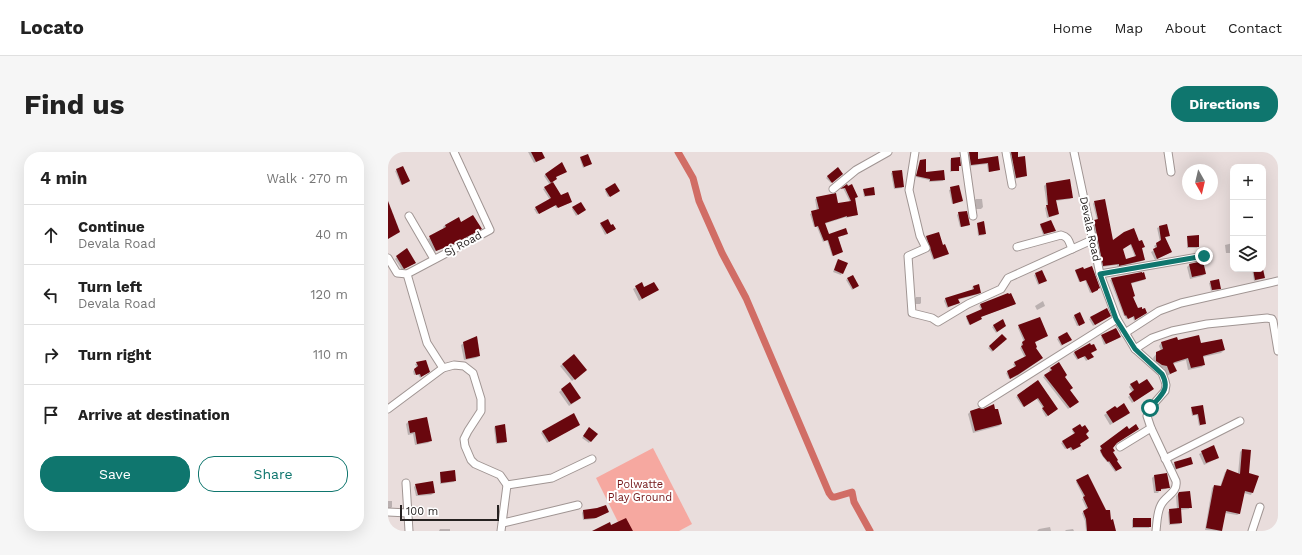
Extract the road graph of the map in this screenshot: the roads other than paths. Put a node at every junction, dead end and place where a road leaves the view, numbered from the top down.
1 (454, 152) edge
2 (888, 152) edge
3 (915, 152) edge
4 (964, 152) edge
5 (1006, 152) edge
6 (1074, 152) edge
7 (1168, 152) edge
8 (1171, 172) dead end
9 (1012, 185) dead end
10 (833, 189) dead end
11 (409, 216) dead end
12 (972, 216) dead end
13 (1092, 240) junction
14 (1017, 247) dead end
15 (1072, 249) junction
16 (1204, 256) dead end
17 (388, 258) edge
18 (434, 259) junction
19 (407, 274) junction
20 (1100, 274) junction
21 (1278, 281) edge
22 (1116, 319) junction
23 (1125, 333) junction
24 (1135, 349) junction
25 (1278, 351) edge
26 (443, 368) junction
27 (982, 404) dead end
28 (388, 409) edge
29 (1240, 421) dead end
30 (1151, 428) junction
31 (1120, 447) dead end
32 (592, 459) dead end
33 (1165, 459) junction
34 (406, 483) dead end
35 (508, 485) junction
36 (578, 505) dead end
37 (1260, 507) dead end
38 (388, 512) edge
39 (408, 513) junction
40 (503, 523) junction
41 (409, 531) edge
42 (501, 531) edge
43 (1156, 531) edge
44 (1252, 531) edge

1 - 18 street, Sj Road
2 - 10 street
3 - 15 street
4 - 12 street
5 - 9 street
6 - 13 street, Devala Road
7 - 8 street
11 - 18 street
13 - 15 street
13 - 20 street, Devala Road
14 - 15 street
16 - 20 street
17 - 19 street
18 - 19 street, Sj Road
19 - 26 street
20 - 22 street, Devala Road
21 - 23 street
22 - 23 street, Devala Road
22 - 27 street
23 - 24 street, Devala Road
24 - 25 street
24 - 30 street, Devala Road
26 - 28 street
26 - 35 street
29 - 33 street
30 - 31 street
30 - 33 street, Devala Road
32 - 35 street
33 - 43 street, Devala Road
34 - 39 street
35 - 40 street
36 - 40 street
37 - 44 street
38 - 39 street
39 - 41 street
40 - 42 street

